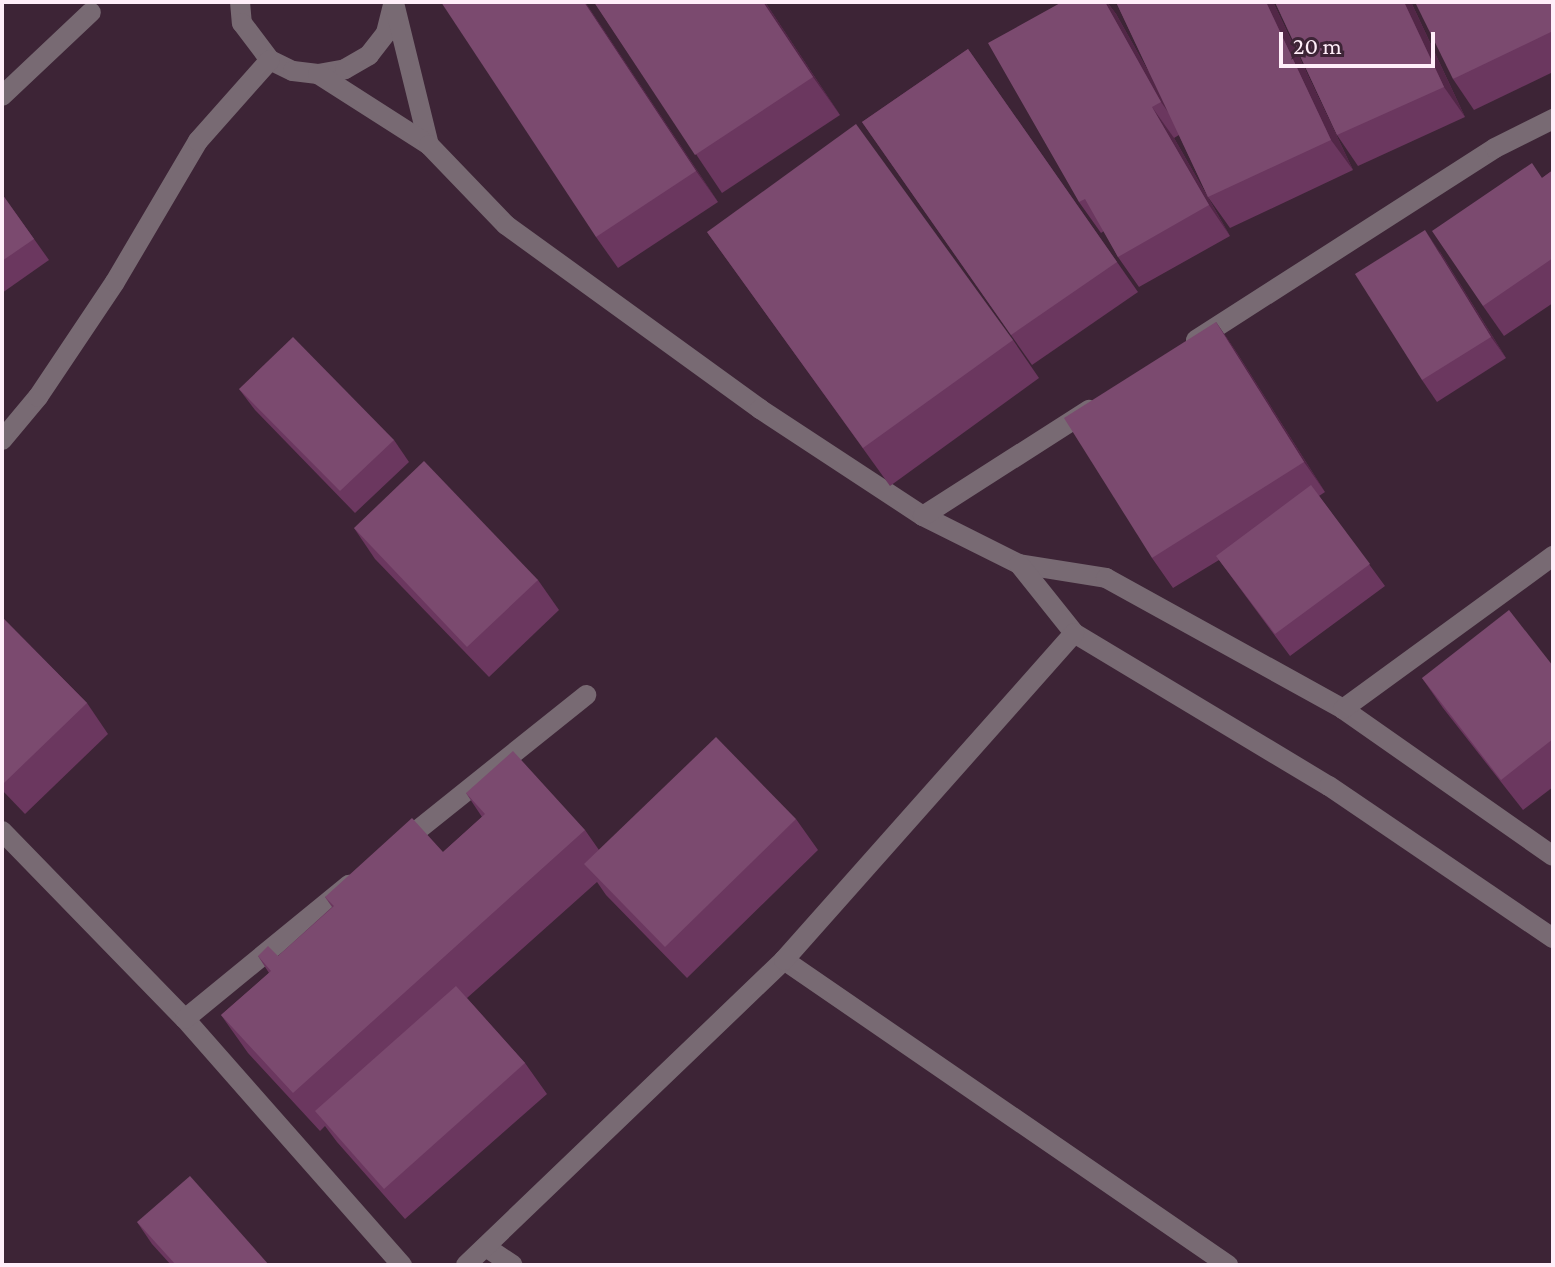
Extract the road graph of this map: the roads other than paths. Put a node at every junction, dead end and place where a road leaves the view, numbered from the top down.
1 (240, 2) edge
2 (394, 5) edge
3 (91, 12) dead end
4 (270, 60) junction
5 (318, 74) junction
6 (2, 96) edge
7 (1553, 119) edge
8 (429, 145) junction
9 (1176, 353) edge
10 (1109, 396) edge
11 (2, 440) edge
12 (923, 516) junction
13 (1553, 556) edge
14 (1019, 564) junction
15 (1074, 633) junction
16 (586, 695) dead end
17 (1343, 709) junction
18 (2, 831) edge
19 (1553, 856) edge
20 (1553, 938) edge
21 (784, 960) junction
22 (185, 1019) junction
23 (486, 1247) junction
24 (402, 1265) edge
25 (466, 1265) edge
26 (513, 1265) edge
27 (1228, 1265) edge

1 - 4 street
2 - 5 street
2 - 8 street
3 - 6 street
4 - 5 street
4 - 11 street
5 - 8 street
7 - 9 street
8 - 12 street
10 - 12 street
12 - 14 street
13 - 17 street
14 - 15 street
14 - 17 street
15 - 20 street
15 - 21 street
16 - 22 street
17 - 19 street
18 - 22 street
21 - 23 street
21 - 27 street
22 - 24 street
23 - 25 street
23 - 26 street

